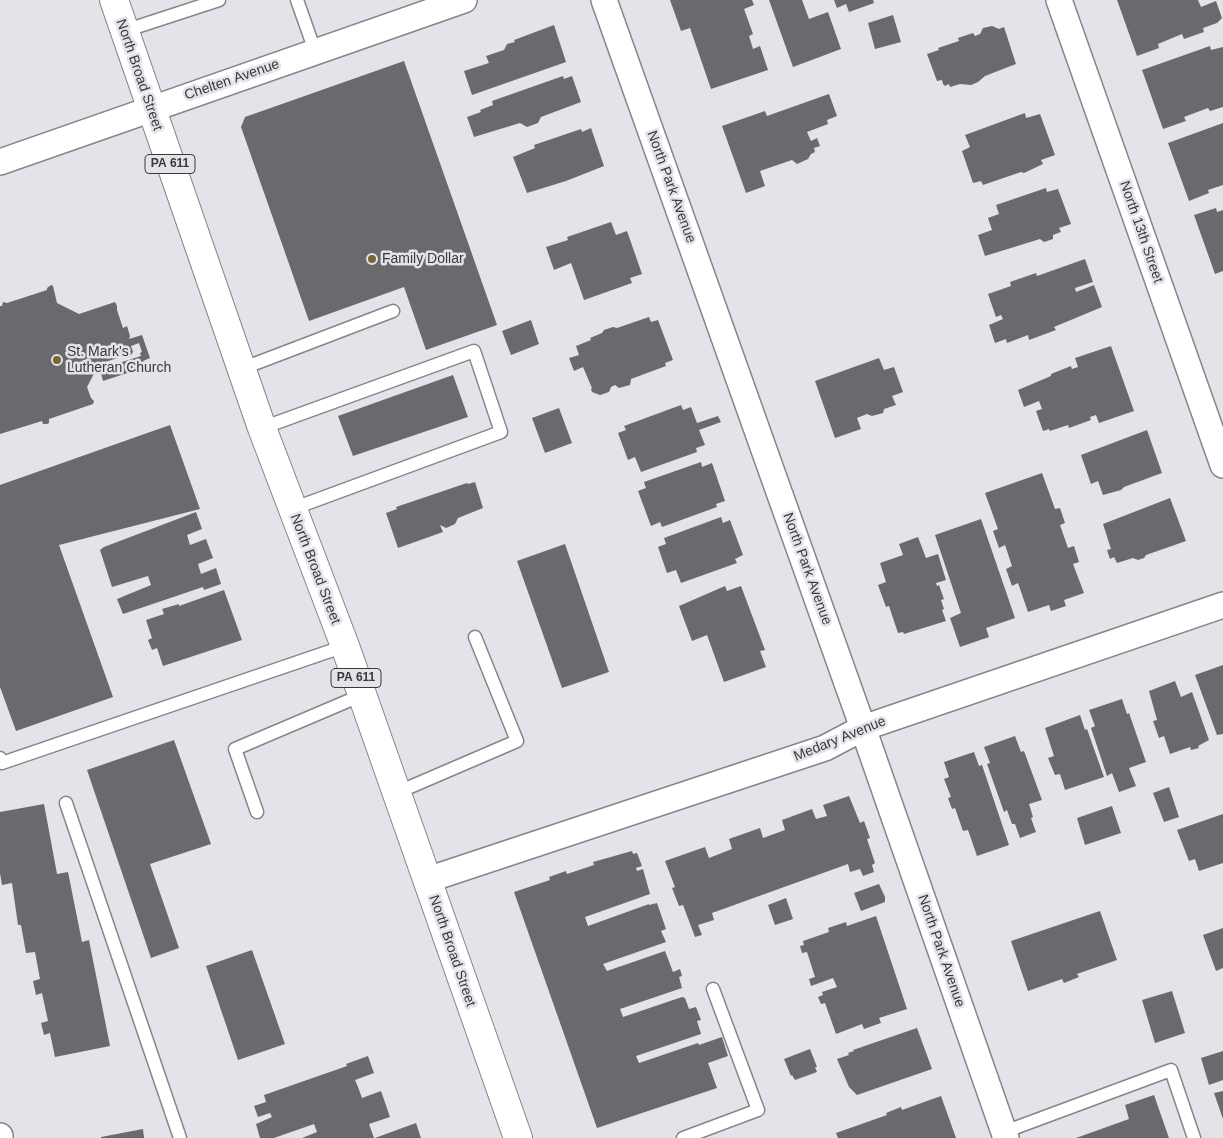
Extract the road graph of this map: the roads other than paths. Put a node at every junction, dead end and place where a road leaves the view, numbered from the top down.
1 (114, 0) edge
2 (219, 0) edge
3 (296, 0) edge
4 (464, 0) edge
5 (604, 0) edge
6 (1059, 0) edge
7 (124, 31) junction
8 (315, 52) junction
9 (150, 108) junction
10 (0, 162) edge
11 (393, 311) dead end
12 (241, 369) junction
13 (262, 428) junction
14 (1223, 465) edge
15 (292, 509) junction
16 (1223, 605) edge
17 (475, 637) dead end
18 (345, 646) junction
19 (362, 695) junction
20 (863, 728) junction
21 (0, 758) edge
22 (396, 793) junction
23 (66, 803) dead end
24 (257, 812) dead end
25 (427, 880) junction
26 (713, 988) dead end
27 (1005, 1135) edge
28 (180, 1138) edge
29 (518, 1138) edge
30 (683, 1138) edge
31 (1194, 1138) edge

1 - 7 main road, North Broad Street / PA 611
2 - 7 lane
3 - 8 lane
4 - 8 street, Chelten Avenue
5 - 20 street, North Park Avenue
6 - 14 street, North 13th Street
7 - 9 main road, North Broad Street / PA 611
8 - 9 street, Chelten Avenue
9 - 10 street, Chelten Avenue
9 - 12 main road, North Broad Street / PA 611
11 - 12 lane
12 - 13 main road, North Broad Street / PA 611
13 - 15 main road, North Broad Street / PA 611
13 - 15 lane
15 - 18 main road, North Broad Street / PA 611
16 - 20 street, Medary Avenue
17 - 22 lane
18 - 19 main road, North Broad Street / PA 611
18 - 21 lane
19 - 22 main road, North Broad Street / PA 611
19 - 24 lane
20 - 25 street, Medary Avenue
20 - 27 street, North Park Avenue
22 - 25 main road, North Broad Street / PA 611
23 - 28 lane
25 - 29 main road, North Broad Street / PA 611
26 - 30 lane
27 - 31 lane

